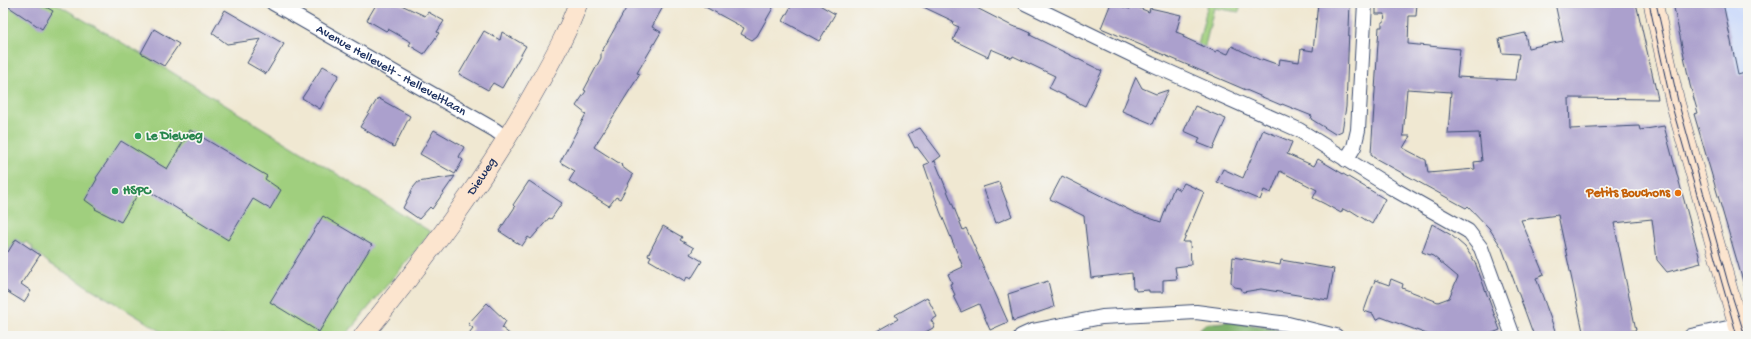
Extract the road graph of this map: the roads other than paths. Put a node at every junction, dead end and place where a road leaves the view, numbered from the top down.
1 (273, 3) edge
2 (578, 3) edge
3 (1025, 3) edge
4 (1365, 3) edge
5 (1653, 3) edge
6 (507, 139) junction
7 (1346, 160) junction
8 (1739, 331) edge
9 (362, 336) edge
10 (1021, 336) edge
11 (1336, 336) edge
12 (1514, 336) edge
13 (1691, 336) edge

1 - 6 street, Avenue Hellevelt - Helleveltlaan
2 - 6 street, Dieweg
3 - 7 street
4 - 7 street
5 - 8 street
6 - 9 street, Dieweg
7 - 12 street
8 - 13 street
10 - 11 street

